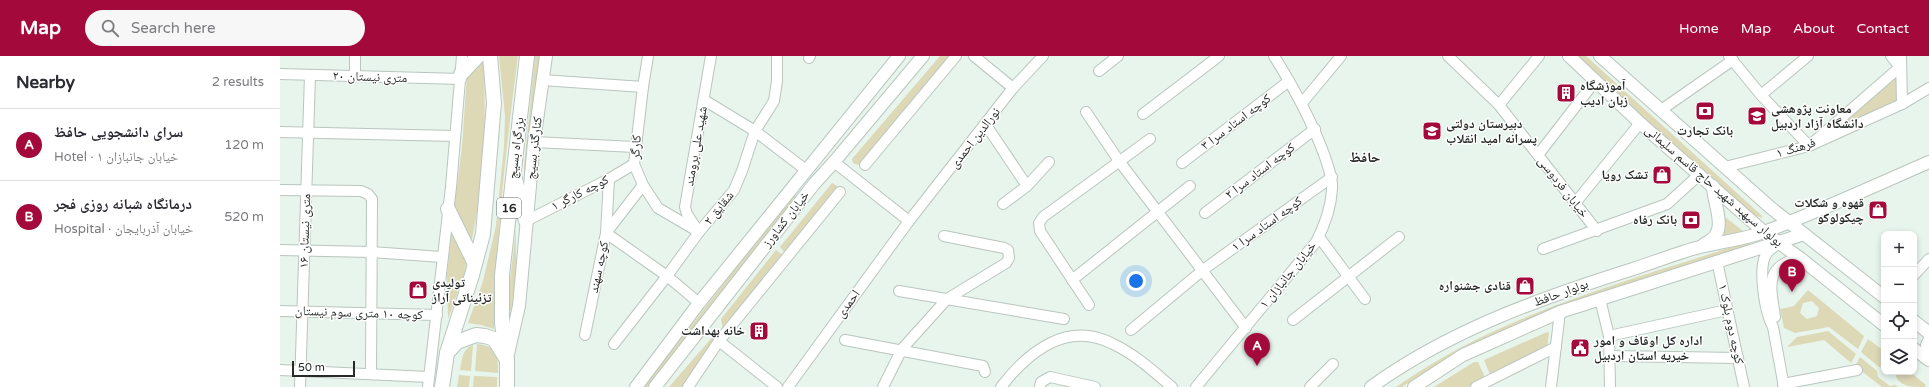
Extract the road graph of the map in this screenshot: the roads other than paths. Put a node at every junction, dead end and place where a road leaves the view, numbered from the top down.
1 (355, 56) edge
2 (462, 56) edge
3 (478, 56) edge
4 (490, 56) edge
5 (527, 56) edge
6 (546, 56) edge
7 (648, 56) edge
8 (712, 56) edge
9 (776, 56) edge
10 (923, 56) edge
11 (956, 56) edge
12 (974, 56) edge
13 (1043, 56) edge
14 (1118, 56) edge
15 (1219, 56) edge
16 (1274, 56) edge
17 (1341, 56) edge
18 (1448, 56) edge
19 (1539, 56) edge
20 (1569, 56) edge
21 (1600, 56) edge
22 (1808, 56) edge
23 (1891, 56) edge
24 (1901, 56) edge
25 (894, 58) edge
26 (1731, 58) edge
27 (1900, 67) junction
28 (1099, 71) dead end
29 (280, 74) edge
30 (310, 75) junction
31 (354, 76) junction
32 (461, 76) junction
33 (542, 80) junction
34 (1596, 80) junction
35 (1290, 81) junction
36 (643, 87) junction
37 (1013, 88) junction
38 (1929, 88) edge
39 (1762, 95) junction
40 (704, 100) junction
41 (1302, 103) junction
42 (1902, 104) junction
43 (1499, 105) junction
44 (1661, 110) junction
45 (1086, 112) dead end
46 (1143, 114) dead end
47 (1640, 122) junction
48 (986, 124) junction
49 (1315, 129) junction
50 (280, 132) edge
51 (755, 132) junction
52 (308, 133) junction
53 (455, 136) junction
54 (1150, 139) dead end
55 (534, 142) junction
56 (1809, 146) junction
57 (635, 147) junction
58 (1538, 155) junction
59 (1119, 161) junction
60 (834, 162) junction
61 (1049, 162) dead end
62 (1929, 162) edge
63 (1182, 163) dead end
64 (634, 164) junction
65 (865, 165) dead end
66 (1724, 167) junction
67 (513, 170) junction
68 (806, 170) junction
69 (1700, 174) junction
70 (1332, 177) junction
71 (609, 179) junction
72 (642, 185) junction
73 (1026, 186) junction
74 (1190, 186) dead end
75 (1713, 186) junction
76 (280, 190) edge
77 (306, 191) junction
78 (840, 192) dead end
79 (1576, 202) junction
80 (1003, 204) dead end
81 (448, 209) junction
82 (1158, 210) junction
83 (1205, 213) dead end
84 (526, 221) junction
85 (909, 221) junction
86 (1789, 222) junction
87 (1597, 231) junction
88 (699, 232) junction
89 (1764, 232) junction
90 (606, 233) junction
91 (1804, 234) junction
92 (944, 236) dead end
93 (1319, 237) junction
94 (1399, 237) dead end
95 (1779, 243) junction
96 (1697, 248) junction
97 (1543, 249) dead end
98 (280, 250) edge
99 (304, 251) junction
100 (371, 252) junction
101 (442, 258) junction
102 (1800, 258) junction
103 (1929, 259) edge
104 (1717, 261) junction
105 (475, 264) junction
106 (1203, 270) junction
107 (1917, 272) edge
108 (667, 276) junction
109 (1349, 276) junction
110 (1072, 280) junction
111 (898, 291) dead end
112 (1881, 295) edge
113 (947, 298) junction
114 (1366, 299) dead end
115 (1600, 299) junction
116 (698, 303) junction
117 (1089, 305) dead end
118 (1727, 310) junction
119 (280, 311) edge
120 (302, 311) junction
121 (1560, 312) junction
122 (371, 314) junction
123 (437, 319) junction
124 (1064, 319) dead end
125 (1293, 320) dead end
126 (1881, 323) edge
127 (1917, 323) edge
128 (1773, 327) junction
129 (1246, 328) junction
130 (1131, 330) dead end
131 (1929, 333) edge
132 (585, 335) dead end
133 (1609, 336) junction
134 (845, 340) dead end
135 (1929, 341) edge
136 (719, 342) junction
137 (614, 344) dead end
138 (1556, 347) junction
139 (902, 349) junction
140 (1929, 349) edge
141 (1917, 351) edge
142 (447, 353) junction
143 (1610, 356) junction
144 (1738, 358) junction
145 (507, 360) junction
146 (1929, 360) edge
147 (1333, 364) dead end
148 (280, 370) edge
149 (1857, 370) dead end
150 (301, 371) junction
151 (985, 372) dead end
152 (371, 374) junction
153 (431, 385) edge
154 (1416, 386) edge
155 (1783, 386) edge
156 (300, 387) edge
157 (507, 387) edge
158 (636, 387) edge
159 (655, 387) edge
160 (688, 387) edge
161 (777, 387) edge
162 (788, 387) edge
163 (883, 387) edge
164 (1001, 387) edge
165 (1040, 387) edge
166 (1095, 387) edge
167 (1172, 387) edge
168 (1196, 387) edge
169 (1310, 387) edge
170 (1371, 387) edge
171 (1476, 387) edge
172 (1551, 387) edge
173 (1610, 387) edge
174 (1744, 387) edge

1 - 31 street
2 - 32 street
3 - 32 highway
4 - 105 highway, بزرگراه بسیج / 16
5 - 67 highway, بزرگراه بسیج / 16
6 - 33 main road, کنارگذر بسیج
7 - 36 street, کارگر
8 - 40 street, شهید علی برومند
9 - 51 street, شقایق ۲
10 - 60 main road, خیابان کشاورز
11 - 65 street
12 - 37 street
13 - 37 street, نورالدین احمدی
14 - 28 street
15 - 46 street
16 - 35 street
17 - 41 street
18 - 43 street, خیابان فردوسی
19 - 43 street
20 - 34 main road, بولوار سپهبد شهید حاج قاسم سلیمانی
21 - 44 main road, بولوار سپهبد شهید حاج قاسم سلیمانی
22 - 39 street
23 - 27 street
24 - 27 street
25 - 68 main road, خیابان کشاورز
26 - 39 street
26 - 44 street
27 - 42 street
27 - 56 street
29 - 30 street, ۲۰ متری نیستان
30 - 31 street, ۲۰ متری نیستان
30 - 52 street, ۱۶ متری نیستان
31 - 32 street, ۲۰ متری نیستان
32 - 53 street
33 - 36 street
33 - 55 main road, کنارگذر بسیج
34 - 47 main road, بولوار سپهبد شهید حاج قاسم سلیمانی
34 - 58 street
35 - 41 street, خیابان جانبازان ۱
35 - 63 street, کوچه استاد سرا ۳
36 - 57 street, کارگر
37 - 48 street, نورالدین احمدی
38 - 42 street, فرهنگ ۱
39 - 56 street
40 - 51 street
40 - 88 street, شهید علی برومند
41 - 49 street, خیابان جانبازان ۱
42 - 56 street, فرهنگ ۱
43 - 58 street, خیابان فردوسی
44 - 66 main road, بولوار سپهبد شهید حاج قاسم سلیمانی
45 - 59 street
47 - 69 main road, بولوار سپهبد شهید حاج قاسم سلیمانی
47 - 79 street
48 - 73 street
48 - 85 street, نورالدین احمدی
49 - 70 street, خیابان جانبازان ۱
49 - 83 street, کوچه استاد سرا ۲
50 - 52 street
51 - 68 street
51 - 88 street, شقایق ۲
52 - 53 street
52 - 77 street, ۱۶ متری نیستان
53 - 81 street
54 - 59 street
55 - 57 street
55 - 84 main road, کنارگذر بسیج
56 - 66 street, فرهنگ ۱
57 - 64 street, کارگر
58 - 79 street, خیابان فردوسی
59 - 82 street
59 - 110 street
60 - 85 street
60 - 159 main road, خیابان کشاورز
61 - 73 street
62 - 86 main road, بولوار حافظ
64 - 71 street, کوچه کارگر ۱
64 - 72 street, کارگر
66 - 86 main road, بولوار سپهبد شهید حاج قاسم سلیمانی
67 - 84 highway
67 - 145 highway, بزرگراه بسیج / 16
68 - 116 main road, خیابان کشاورز
69 - 75 main road, بولوار سپهبد شهید حاج قاسم سلیمانی
69 - 87 street
70 - 93 street, خیابان جانبازان ۱
70 - 106 street, کوچه استاد سرا ۱
71 - 84 street, کوچه کارگر ۱
71 - 90 street
72 - 88 street, کارگر
72 - 90 street, کوچه سهند
73 - 80 street
74 - 82 street
75 - 89 main road, بولوار سپهبد شهید حاج قاسم سلیمانی
75 - 96 main road
76 - 77 street
77 - 99 street, ۱۶ متری نیستان
77 - 100 street
78 - 136 street
79 - 87 street, خیابان فردوسی
81 - 101 street
81 - 105 highway
82 - 106 street
82 - 110 street
84 - 145 main road, کنارگذر بسیج
85 - 162 street, احمدی
86 - 89 main road, بولوار حافظ
86 - 91 main road, بولوار سپهبد شهید حاج قاسم سلیمانی
87 - 97 street
88 - 108 street, شقایق ۲
89 - 95 main road, بولوار سپهبد شهید حاج قاسم سلیمانی
89 - 96 main road, بولوار حافظ
90 - 108 street
90 - 132 street, کوچه سهند
91 - 95 main road, بولوار حافظ
91 - 112 main road, بولوار سپهبد شهید حاج قاسم سلیمانی
92 - 113 street
93 - 109 street
93 - 129 street, خیابان جانبازان ۱
94 - 109 street
95 - 102 main road, بولوار سپهبد شهید حاج قاسم سلیمانی
95 - 104 main road, بولوار حافظ
95 - 128 street
96 - 170 main road, بولوار حافظ
98 - 99 street
99 - 100 street
99 - 120 street, ۱۶ متری نیستان
100 - 101 street
100 - 122 street
101 - 123 street
102 - 126 main road, بولوار سپهبد شهید حاج قاسم سلیمانی
102 - 128 street
103 - 107 street
104 - 115 main road, بولوار حافظ
104 - 118 street, کوچه دوم بلوک ۱
105 - 142 highway, بزرگراه بسیج / 16
106 - 129 street
106 - 130 street, کوچه استاد سرا ۱
108 - 116 street
108 - 137 street, شقایق ۲
109 - 114 street
109 - 125 street
110 - 117 street
111 - 113 street
113 - 124 street
113 - 139 street
115 - 121 main road, بولوار حافظ
115 - 133 street
116 - 158 main road, خیابان کشاورز
118 - 133 street
118 - 144 street, کوچه دوم بلوک ۱
119 - 120 street, کوچه ۱۰ متری سوم نیستان
120 - 122 street, کوچه ۱۰ متری سوم نیستان
120 - 150 street, ۱۶ متری نیستان
121 - 138 street
121 - 154 main road, بولوار حافظ
122 - 123 street, کوچه ۱۰ متری سوم نیستان
122 - 152 street
123 - 153 street
127 - 131 main road
128 - 155 street
129 - 168 street, خیابان جانبازان ۱
133 - 143 street
134 - 139 street
135 - 140 main road
136 - 160 street
136 - 161 street
138 - 171 street
138 - 172 street
139 - 151 street
139 - 163 street
141 - 146 main road
142 - 145 highway
142 - 153 highway, 16
143 - 144 street
143 - 173 street
144 - 174 street, کوچه دوم بلوک ۱
145 - 157 highway, 16
147 - 169 street
148 - 150 street
149 - 155 street
150 - 152 street
150 - 156 street, ۱۶ متری نیستان
152 - 153 street
164 - 167 street
165 - 166 street

